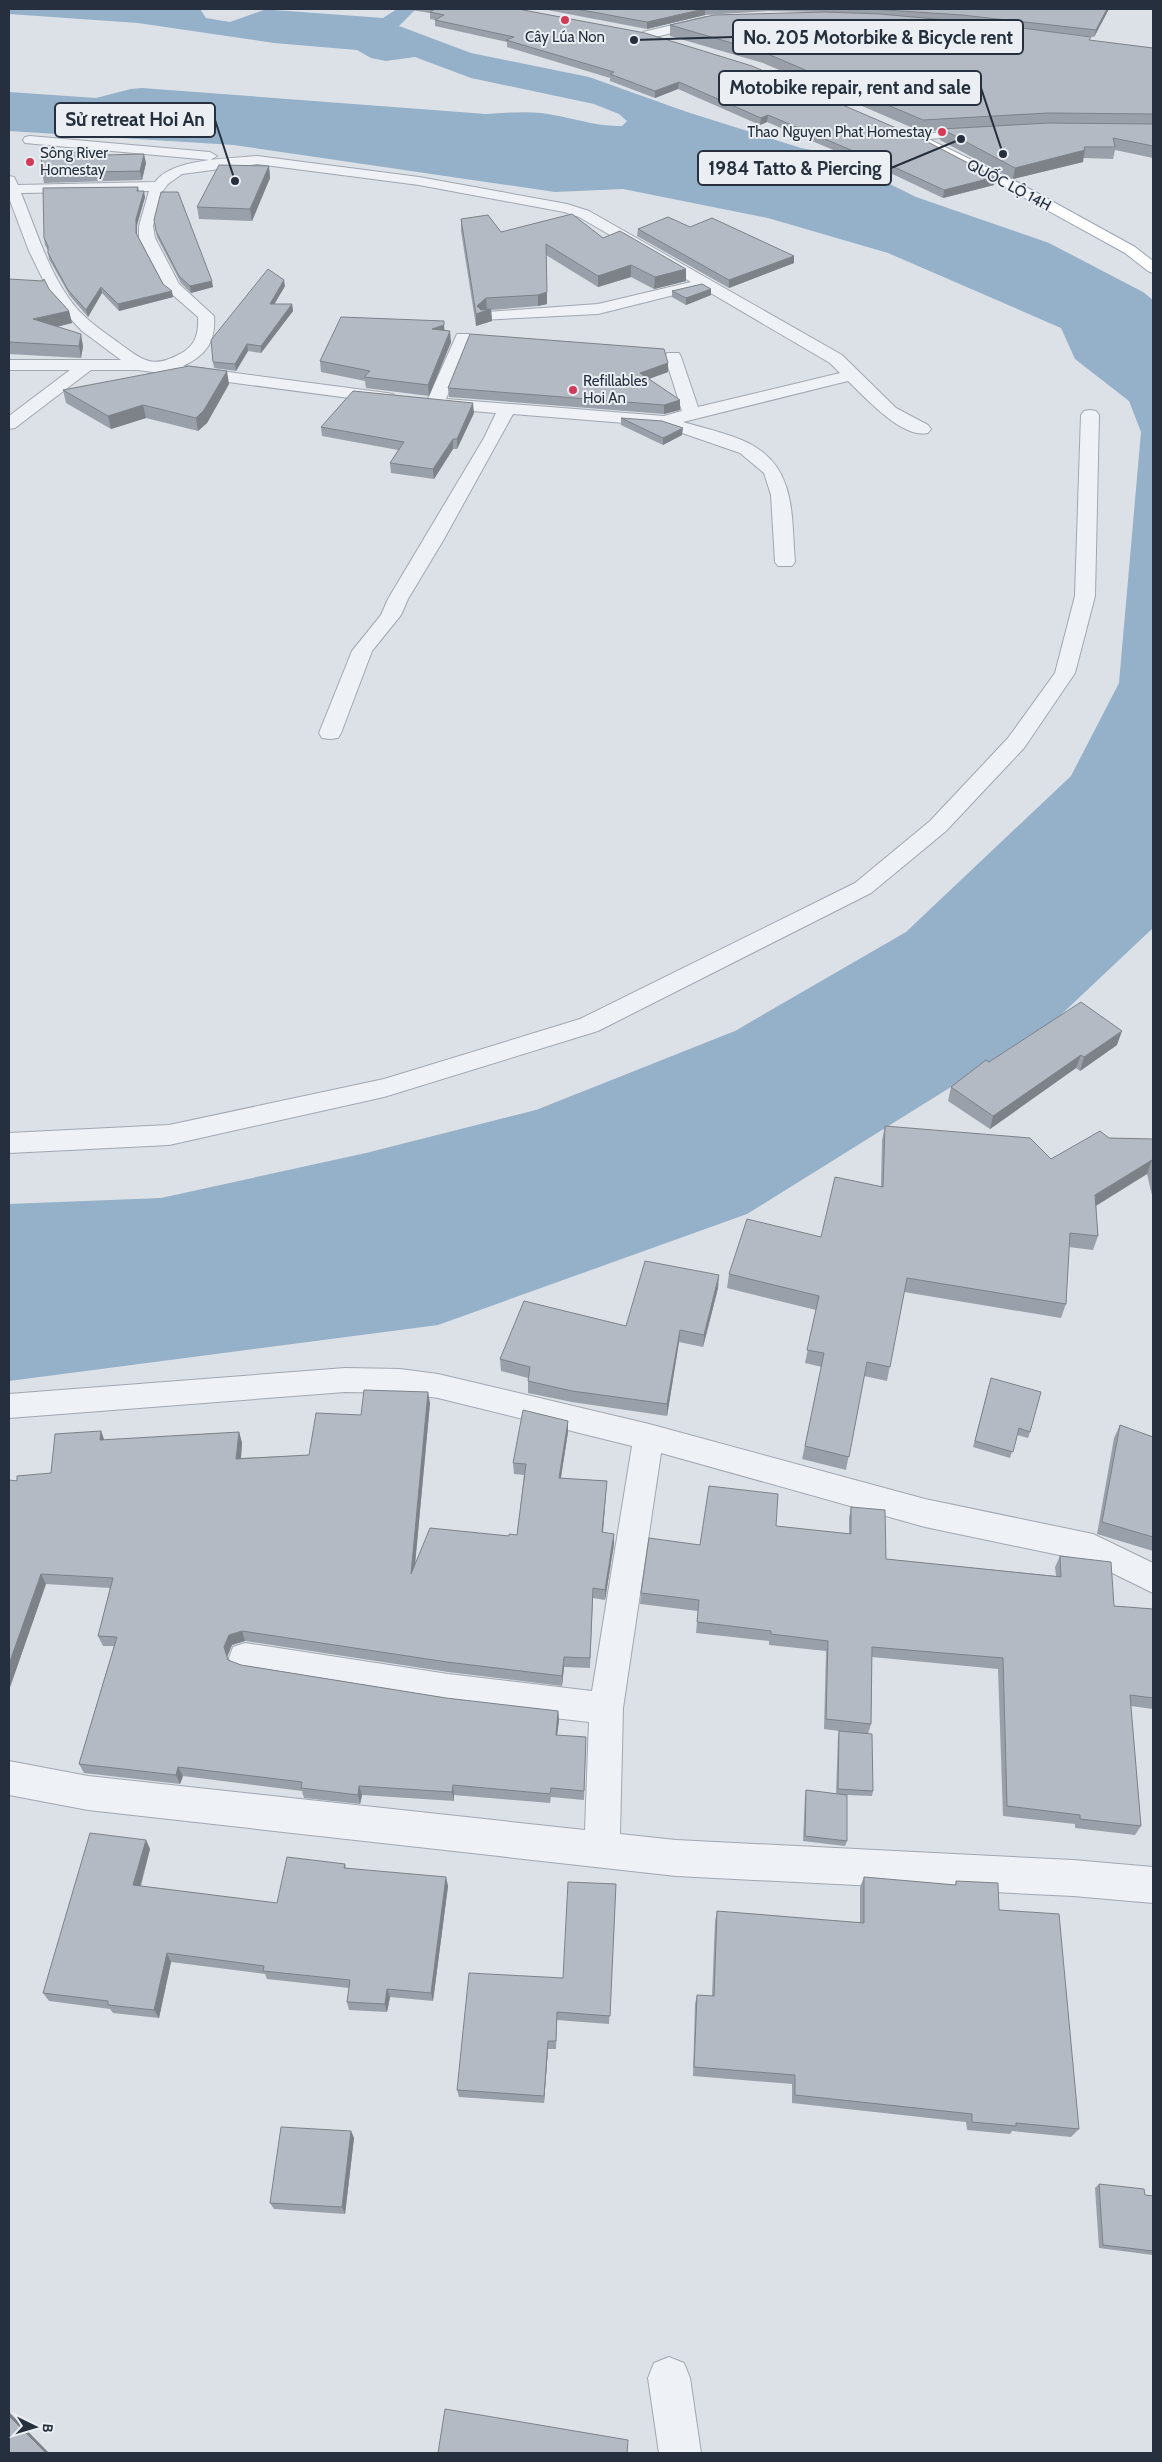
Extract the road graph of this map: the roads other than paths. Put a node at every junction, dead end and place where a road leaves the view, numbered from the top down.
1 (721, 20) edge
2 (642, 34) joint
3 (674, 43) edge
4 (902, 131) edge
5 (971, 133) edge
6 (915, 136) junction
7 (30, 140) dead end
8 (257, 160) junction
9 (11, 185) edge
10 (158, 186) junction
11 (1153, 268) edge
12 (705, 283) junction
13 (487, 317) edge
14 (463, 337) dead end
15 (673, 357) dead end
16 (9, 365) edge
17 (88, 365) junction
18 (138, 365) junction
19 (166, 367) junction
20 (851, 375) junction
21 (400, 399) edge
22 (507, 409) junction
23 (692, 414) junction
24 (1090, 415) dead end
25 (664, 421) junction
26 (9, 424) edge
27 (922, 429) dead end
28 (785, 562) dead end
29 (330, 733) dead end
30 (9, 1143) edge
31 (9, 1406) edge
32 (649, 1437) junction
33 (1153, 1579) edge
34 (245, 1658) dead end
35 (606, 1708) junction
36 (9, 1778) edge
37 (602, 1850) junction
38 (1153, 1885) edge
39 (669, 2378) dead end
40 (680, 2453) edge

1 - 2 street
2 - 3 main road
4 - 6 main road, QUỐC LỘ 14H
5 - 6 lane
6 - 11 main road, QUỐC LỘ 14H
7 - 8 street
8 - 10 street
8 - 12 street
9 - 10 street
9 - 18 street
10 - 19 street
12 - 13 street
12 - 20 street
14 - 22 street
15 - 23 street
16 - 17 street
17 - 18 street
17 - 26 street
18 - 19 street
19 - 21 street
20 - 23 street
20 - 27 street
22 - 25 street
22 - 29 street
23 - 25 street
24 - 30 street
25 - 28 street
31 - 32 street
32 - 33 street
32 - 35 street
34 - 35 street
35 - 37 street
36 - 37 street
37 - 38 street
39 - 40 street

